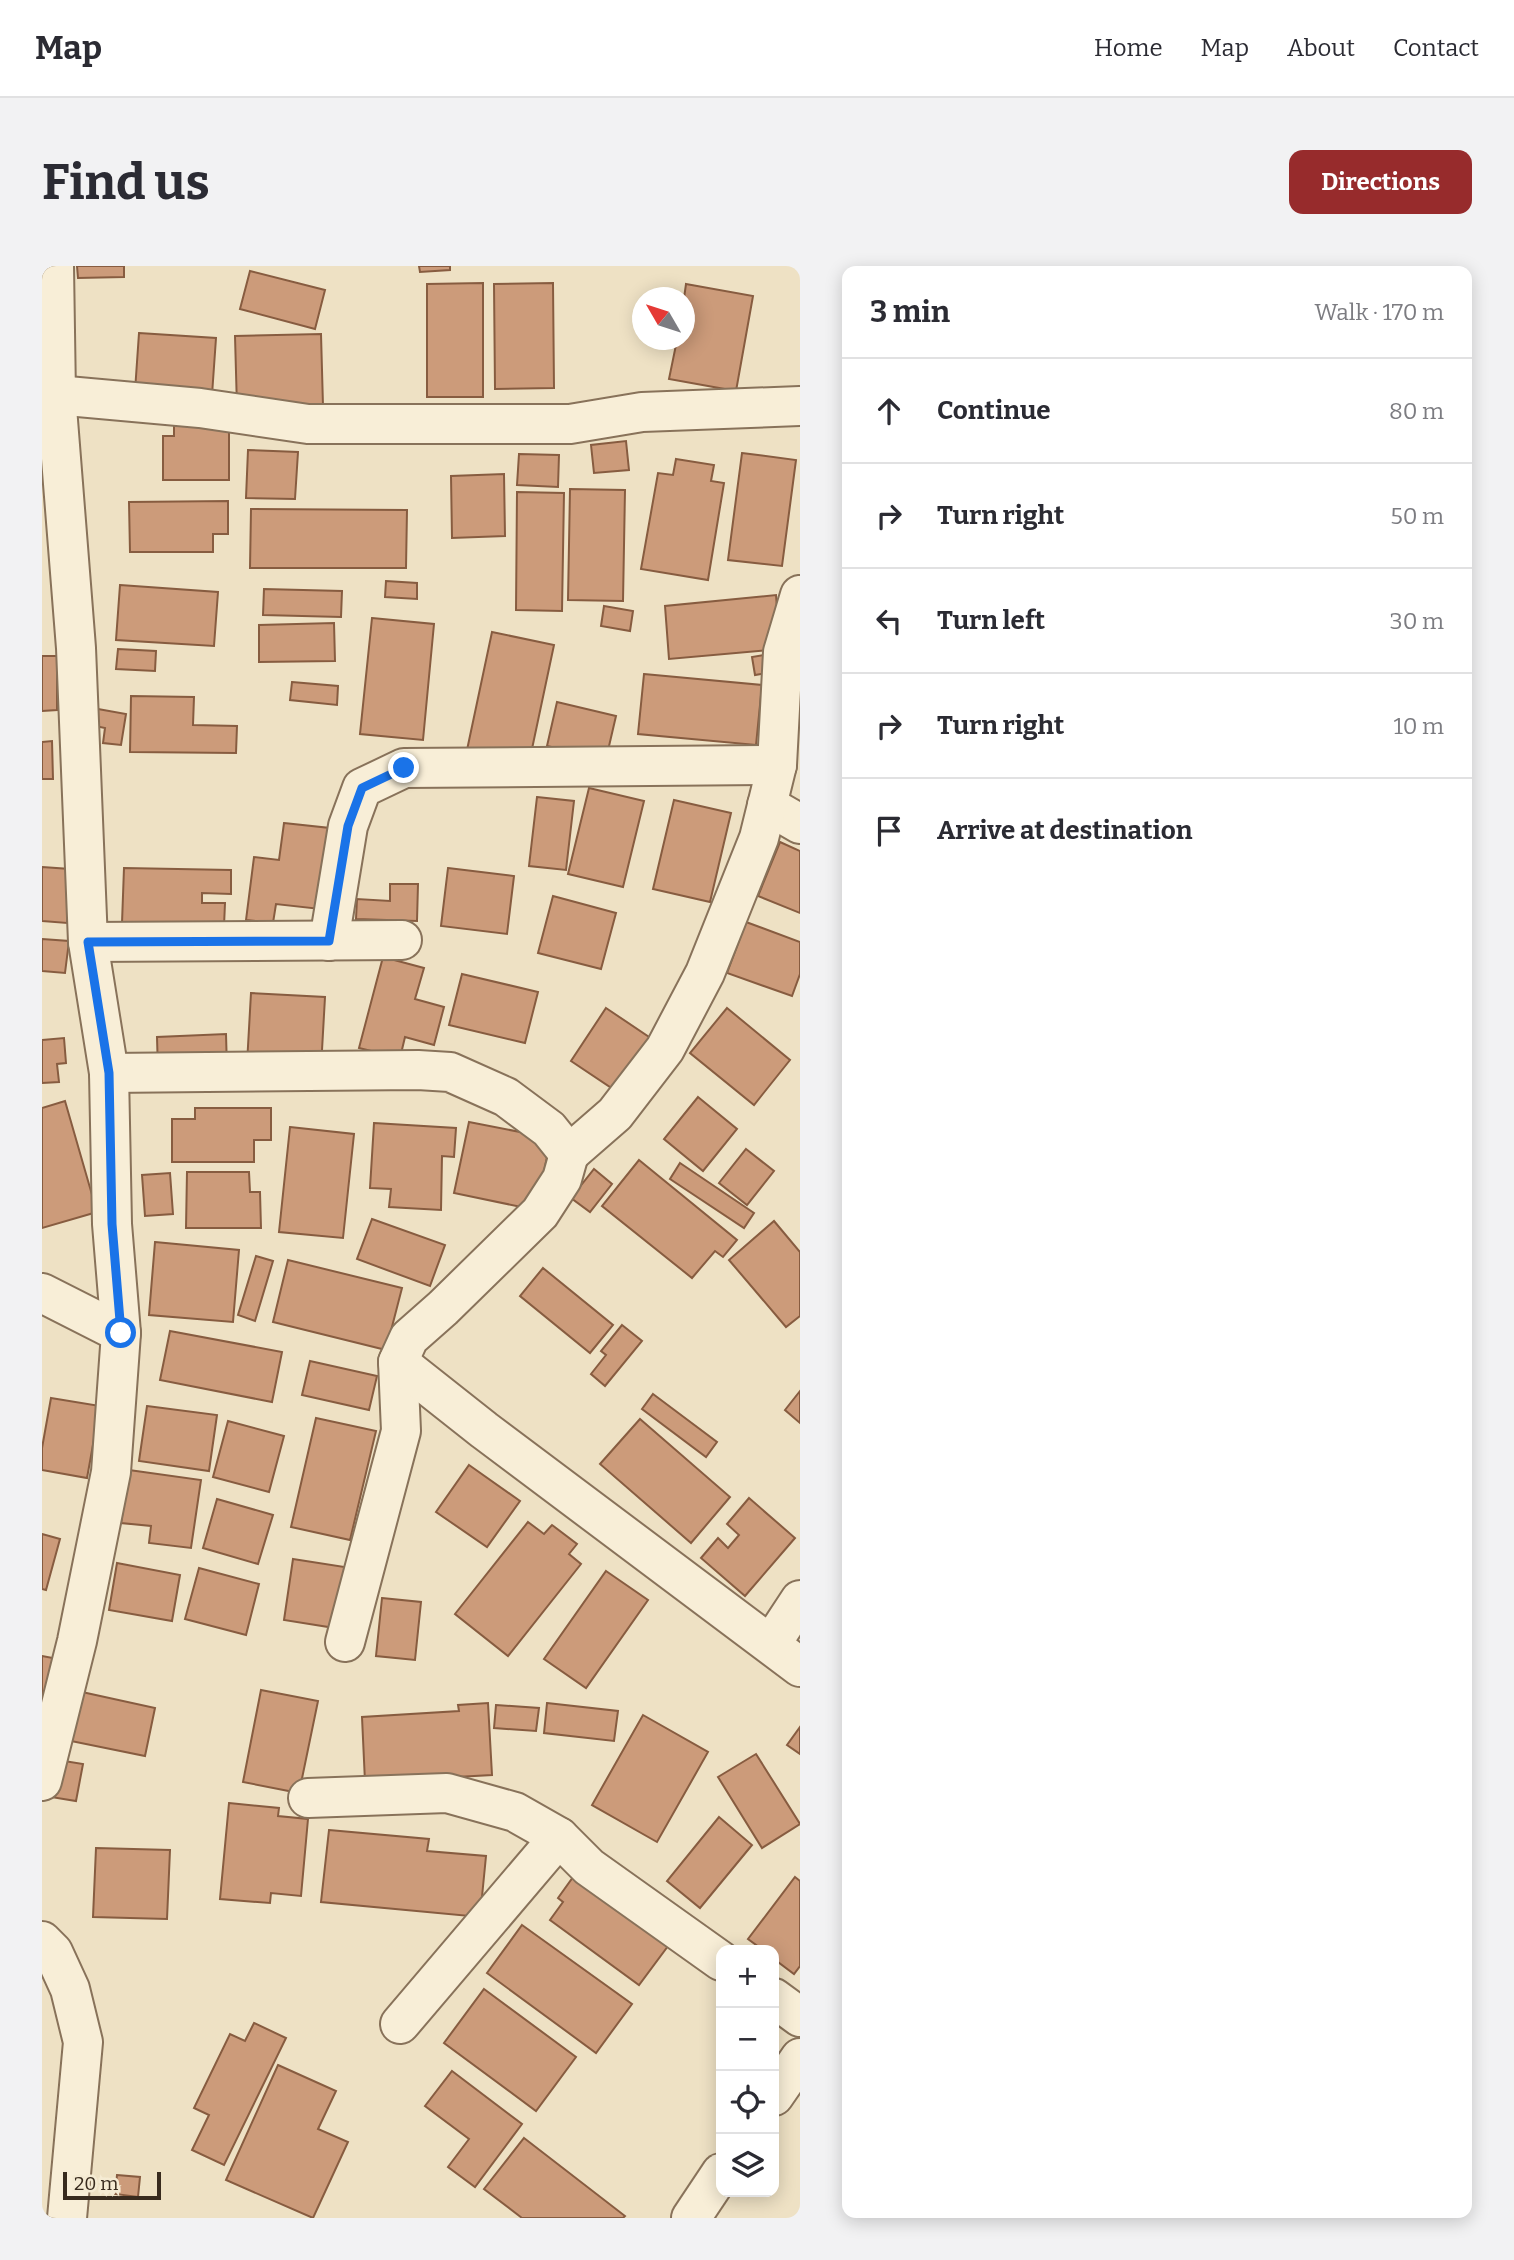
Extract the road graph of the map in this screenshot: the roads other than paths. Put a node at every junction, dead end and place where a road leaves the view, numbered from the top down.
1 (54, 266) edge
2 (56, 395) junction
3 (800, 406) edge
4 (800, 595) edge
5 (777, 765) junction
6 (767, 805) junction
7 (800, 824) edge
8 (402, 940) dead end
9 (329, 941) junction
10 (88, 942) junction
11 (109, 1073) junction
12 (569, 1154) junction
13 (42, 1293) edge
14 (121, 1333) junction
15 (398, 1362) junction
16 (800, 1600) edge
17 (345, 1642) dead end
18 (786, 1656) edge
19 (42, 1781) edge
20 (308, 1798) dead end
21 (559, 1837) junction
22 (42, 1941) edge
23 (716, 1957) edge
24 (779, 2002) edge
25 (800, 2017) edge
26 (400, 2024) dead end
27 (800, 2058) edge
28 (779, 2089) edge
29 (716, 2180) edge
30 (67, 2218) edge
31 (691, 2218) edge

1 - 2 street
2 - 3 street
2 - 10 street
4 - 5 street
5 - 6 street
5 - 9 street
6 - 7 street
6 - 12 street
8 - 9 street
9 - 10 street
10 - 11 street
11 - 12 street
11 - 14 street
12 - 15 street
13 - 14 street
14 - 19 street
15 - 17 street
15 - 18 street
16 - 18 street
20 - 21 street
21 - 23 street
21 - 26 street
22 - 30 street
24 - 25 street
27 - 28 street
29 - 31 street

